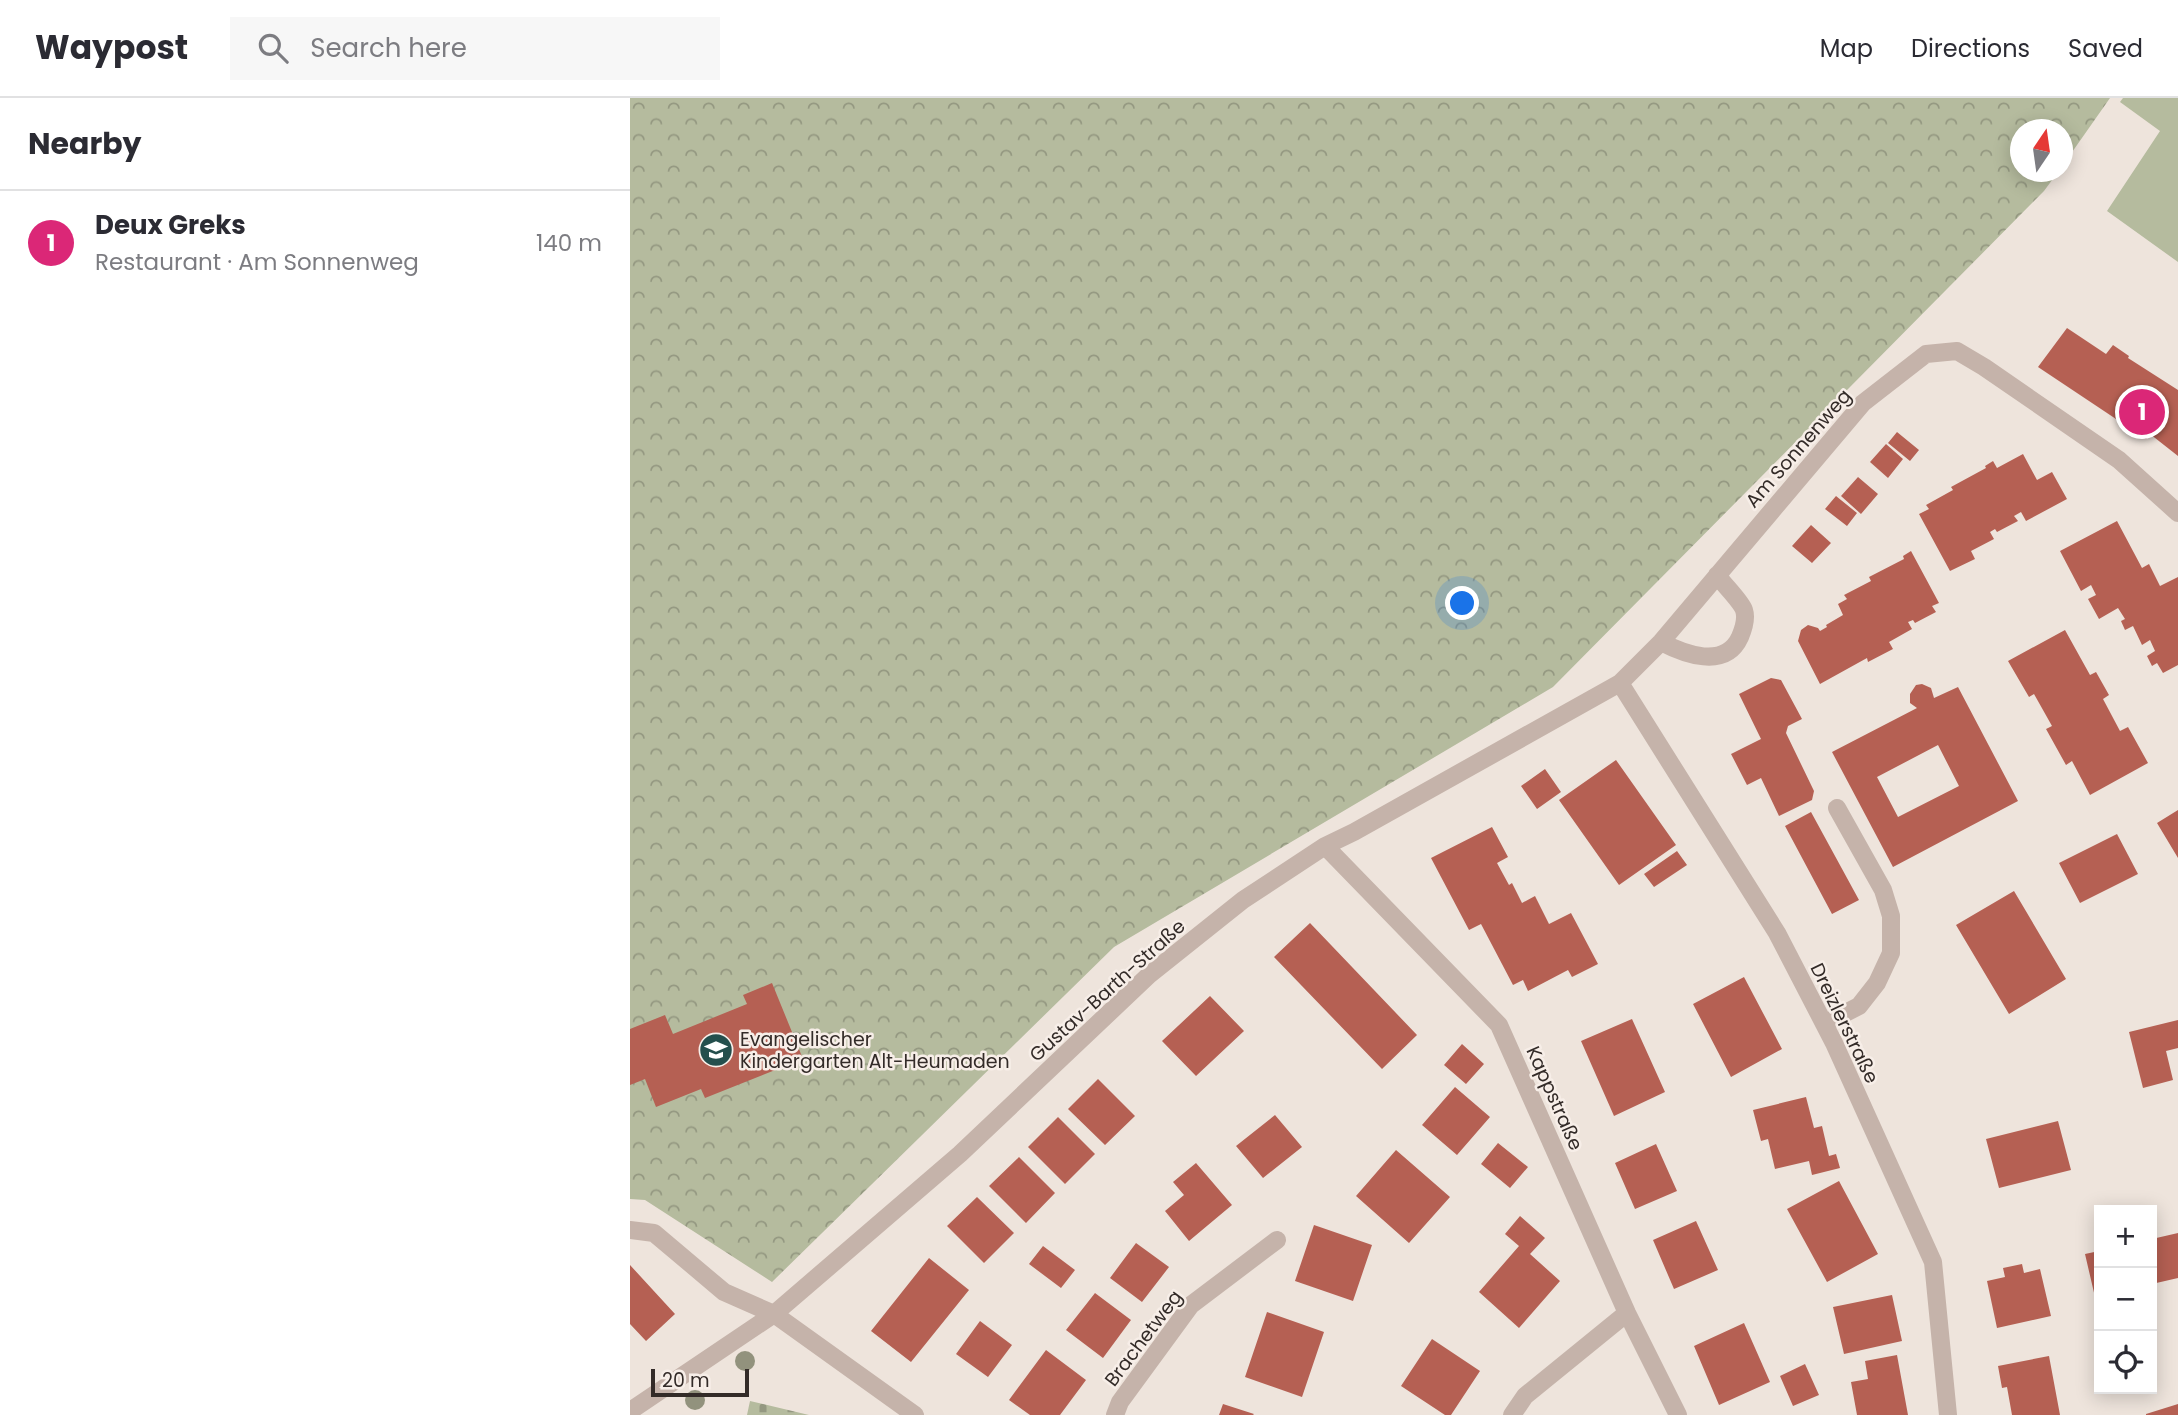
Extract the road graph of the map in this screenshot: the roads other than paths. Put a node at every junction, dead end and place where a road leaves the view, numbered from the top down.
1 (2178, 513) edge
2 (1717, 575) junction
3 (1661, 642) junction
4 (1620, 682) junction
5 (1837, 808) dead end
6 (1325, 846) junction
7 (1824, 1024) junction
8 (630, 1230) edge
9 (1277, 1240) dead end
10 (1627, 1313) junction
11 (774, 1314) junction
12 (630, 1411) edge
13 (915, 1415) edge
14 (1115, 1415) edge
15 (1512, 1415) edge
16 (1678, 1415) edge
17 (1948, 1415) edge

1 - 2 street, Am Sonnenweg
2 - 3 street, Am Sonnenweg
2 - 3 street
3 - 4 street, Am Sonnenweg
4 - 6 street, Gustav-Barth-Straße
4 - 7 street, Dreizlerstraße
5 - 7 street
6 - 10 street, Kappstraße
6 - 11 street, Gustav-Barth-Straße
7 - 17 street, Dreizlerstraße
8 - 11 street
9 - 14 street, Brachetweg
10 - 15 street
10 - 16 street, Kappstraße
11 - 12 street, Gustav-Barth-Straße
11 - 13 street

